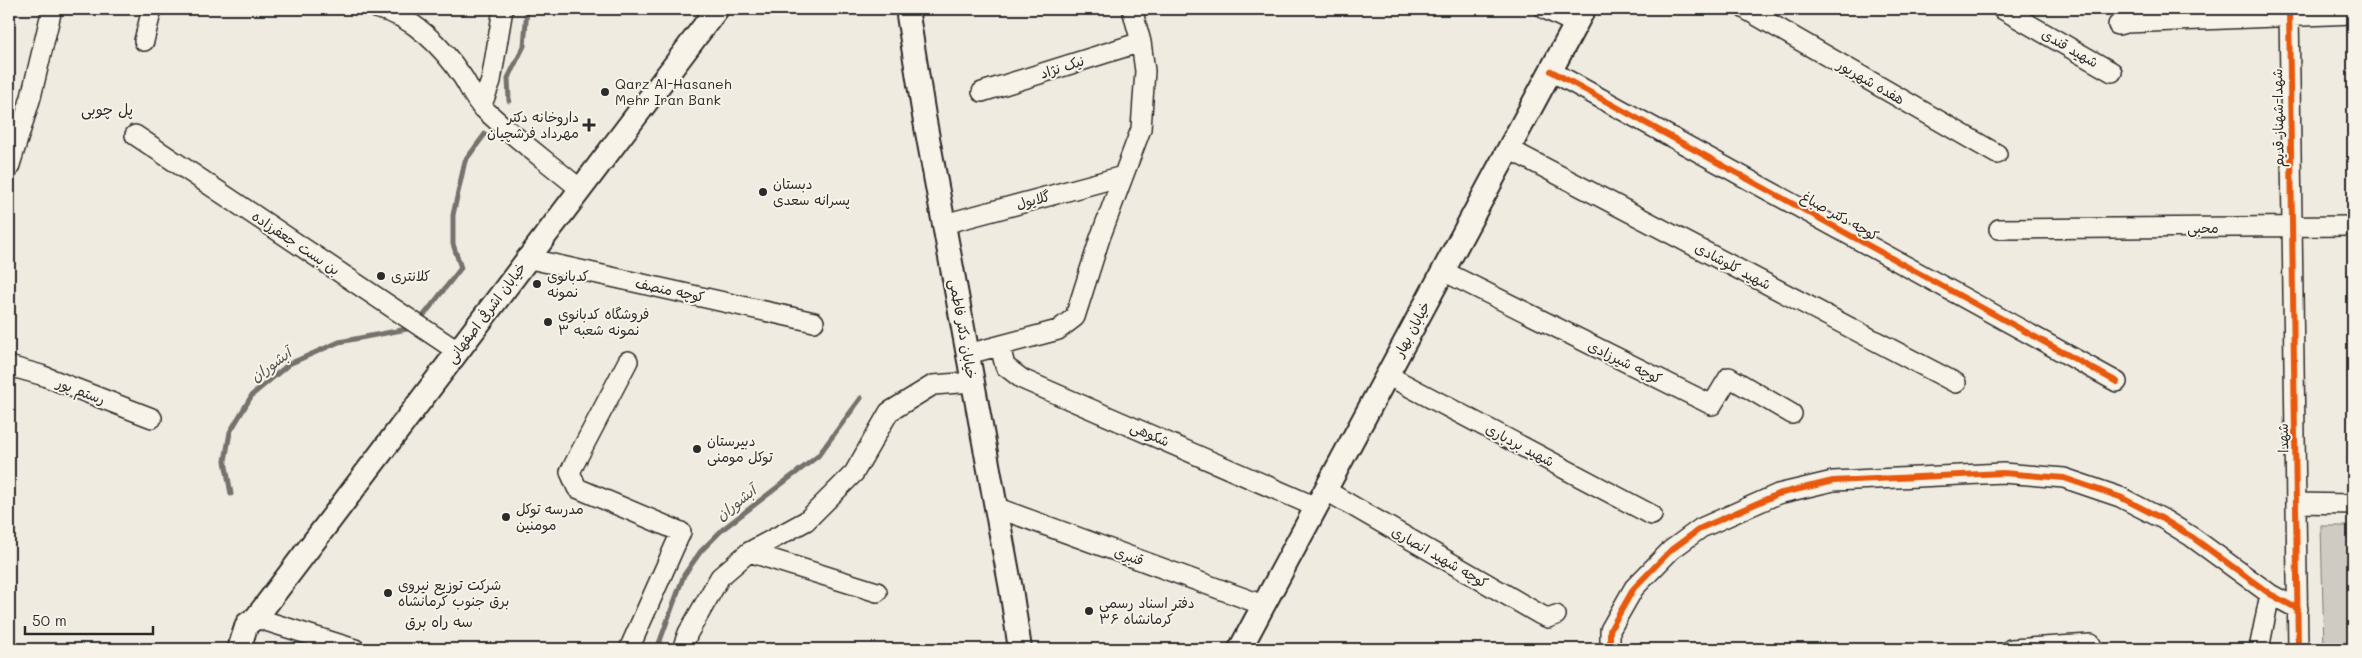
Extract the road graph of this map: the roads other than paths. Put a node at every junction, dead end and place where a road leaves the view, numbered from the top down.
1 (52, 9) edge
2 (152, 9) edge
3 (503, 9) edge
4 (717, 9) edge
5 (908, 9) edge
6 (1132, 9) edge
7 (1545, 9) edge
8 (1745, 9) edge
9 (2002, 9) edge
10 (387, 10) edge
11 (2289, 12) edge
12 (2353, 14) edge
13 (1580, 17) edge
14 (2118, 25) dead end
15 (144, 41) dead end
16 (1141, 42) junction
17 (1551, 71) junction
18 (2112, 72) dead end
19 (982, 92) dead end
20 (481, 107) junction
21 (135, 135) dead end
22 (1509, 149) junction
23 (1997, 154) dead end
24 (9, 168) edge
25 (1123, 176) junction
26 (580, 189) junction
27 (944, 224) junction
28 (2353, 226) edge
29 (2292, 227) junction
30 (1999, 229) dead end
31 (526, 258) junction
32 (1443, 271) junction
33 (814, 322) dead end
34 (1000, 346) junction
35 (457, 351) junction
36 (968, 354) junction
37 (628, 361) dead end
38 (9, 366) edge
39 (1387, 375) junction
40 (973, 382) junction
41 (2118, 382) dead end
42 (1956, 383) dead end
43 (1792, 414) dead end
44 (152, 418) dead end
45 (1320, 499) junction
46 (2296, 503) junction
47 (2353, 504) edge
48 (996, 507) junction
49 (1652, 515) dead end
50 (749, 552) junction
51 (877, 592) dead end
52 (2270, 594) junction
53 (1263, 605) junction
54 (2298, 609) junction
55 (1556, 615) dead end
56 (256, 618) junction
57 (2091, 644) dead end
58 (239, 649) edge
59 (247, 649) edge
60 (355, 649) edge
61 (629, 649) edge
62 (682, 649) edge
63 (1020, 649) edge
64 (1240, 649) edge
65 (1610, 649) edge
66 (2011, 649) edge
67 (2259, 649) edge
68 (2298, 649) edge

1 - 24 street
2 - 15 street
3 - 20 street
4 - 26 main road, خیابان اشرفی اصفهانی
5 - 27 main road, خیابان دکتر فاطمی
6 - 16 street
7 - 13 street
8 - 23 street, هفده شهریور
9 - 18 street, شهید قندی
10 - 20 street
11 - 12 street
11 - 14 street
11 - 29 street, شهدا-شهناز قدیم
13 - 17 main road, خیابان بهار
16 - 19 street, نیک نژاد
16 - 25 street
17 - 22 main road, خیابان بهار
17 - 41 street, کوچه دکتر صباغ
20 - 26 street
21 - 35 street, بن بست جعفرزاده
22 - 32 main road, خیابان بهار
22 - 42 street, شهید کلوشادی
25 - 27 street, گلایول
25 - 34 street
26 - 31 main road, خیابان اشرفی اصفهانی
27 - 36 main road, خیابان دکتر فاطمی
28 - 29 street, محبی
29 - 30 street, محبی
29 - 46 street, شهدا
31 - 33 street, کوچه منصف
31 - 35 main road, خیابان اشرفی اصفهانی
32 - 39 main road, خیابان بهار
32 - 43 street, کوچه شیرزادی
34 - 36 street
34 - 45 street, شکوهی
35 - 56 main road, خیابان اشرفی اصفهانی
36 - 40 main road, خیابان دکتر فاطمی
37 - 61 street
38 - 44 street, رستم پور
39 - 45 main road, خیابان بهار
39 - 49 street, شهید بردباری
40 - 48 main road, خیابان دکتر فاطمی
40 - 50 street
45 - 53 main road, خیابان بهار
45 - 55 street, کوچه شهید انصاری
46 - 47 street
46 - 54 street, شهدا
48 - 53 street, قنبری
48 - 63 main road, خیابان دکتر فاطمی
50 - 51 street
50 - 62 street
52 - 54 street
52 - 65 street
52 - 67 street
53 - 64 main road, خیابان بهار
54 - 68 street, شهدا
56 - 58 main road, خیابان اشرفی اصفهانی
56 - 59 main road, خیابان اشرفی اصفهانی
56 - 60 street
57 - 66 street

